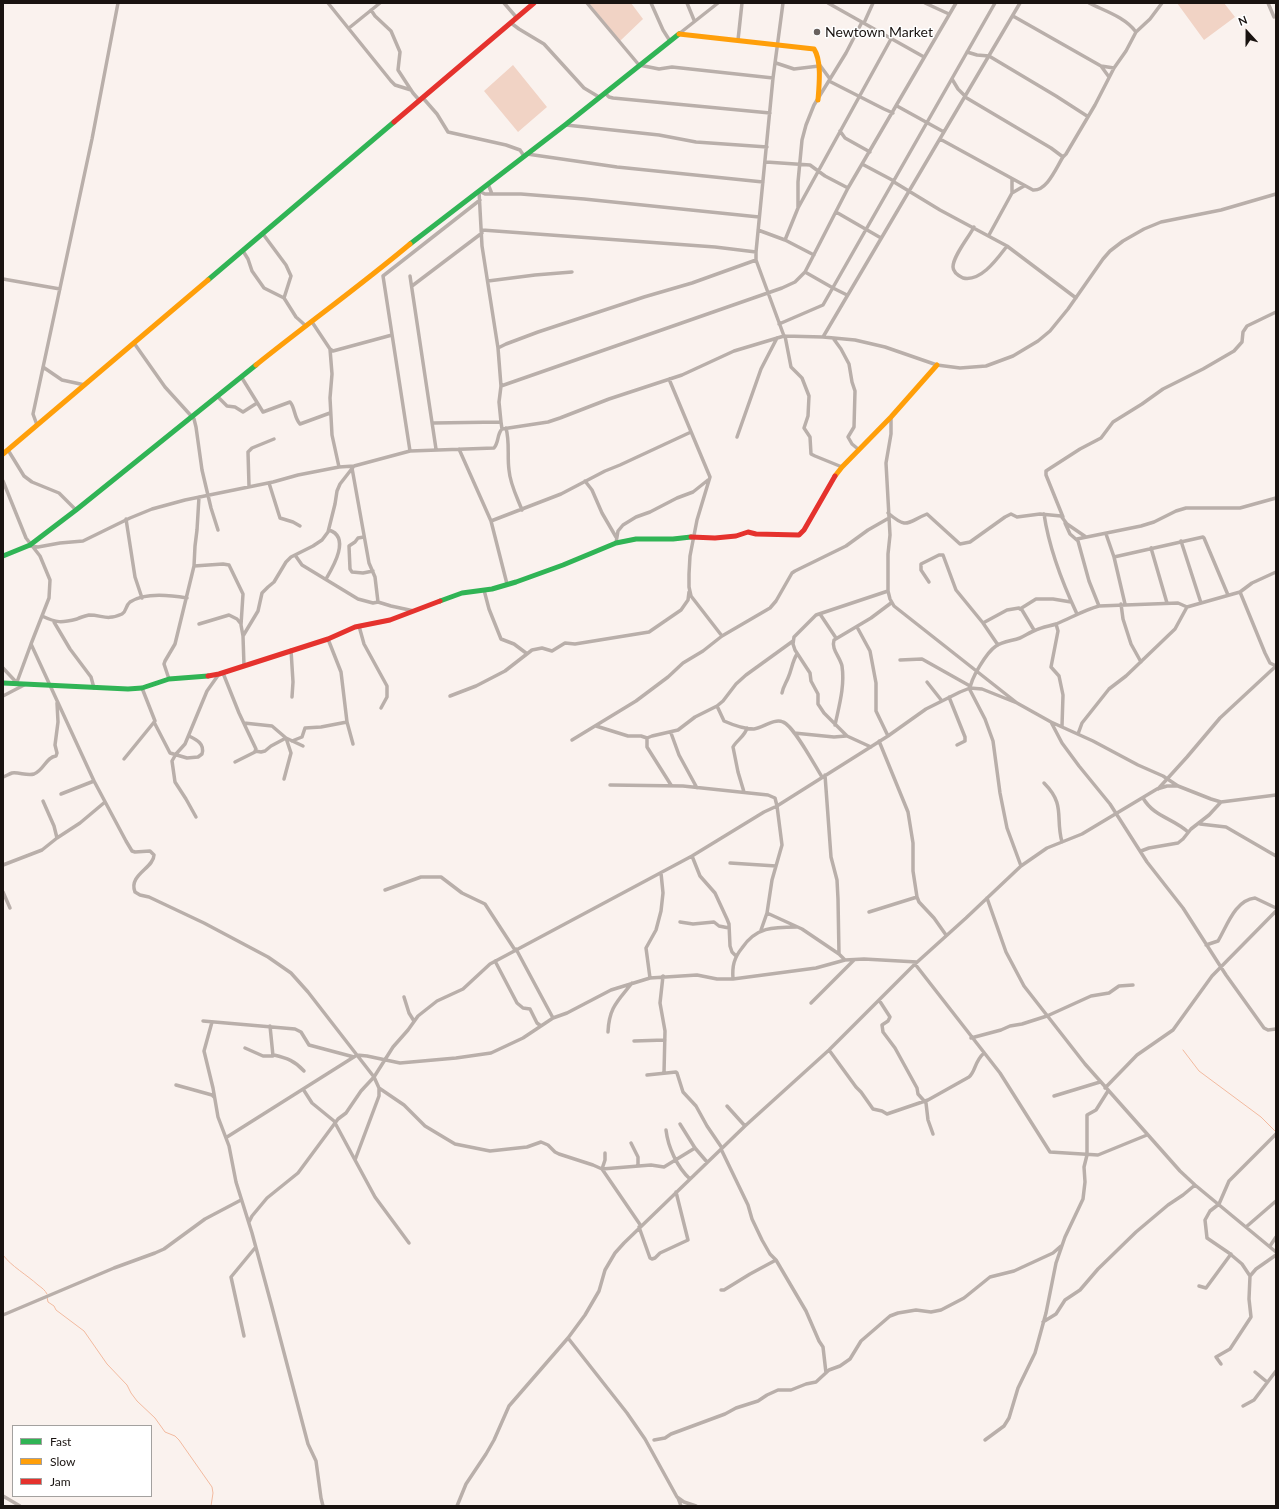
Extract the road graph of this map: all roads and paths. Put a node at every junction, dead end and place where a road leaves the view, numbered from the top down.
1 (118, 3) edge
2 (328, 3) edge
3 (380, 3) edge
4 (504, 3) edge
5 (534, 3) edge
6 (587, 3) edge
7 (651, 3) edge
8 (687, 3) edge
9 (718, 3) edge
10 (742, 3) edge
11 (783, 3) edge
12 (828, 3) edge
13 (874, 3) edge
14 (925, 3) edge
15 (956, 3) edge
16 (995, 3) edge
17 (1020, 3) edge
18 (1089, 3) edge
19 (1162, 3) edge
20 (1268, 3) edge
21 (371, 10) junction
22 (949, 14) junction
23 (1013, 16) junction
24 (1274, 17) dead end
25 (517, 18) junction
26 (694, 20) junction
27 (511, 23) junction
28 (863, 23) junction
29 (1131, 26) junction
30 (1141, 27) junction
31 (349, 28) junction
32 (1136, 32) junction
33 (680, 33) junction
34 (891, 39) junction
35 (738, 40) junction
36 (670, 41) junction
37 (778, 44) junction
38 (968, 52) junction
39 (989, 56) junction
40 (924, 57) junction
41 (776, 63) junction
42 (818, 64) junction
43 (639, 65) junction
44 (1101, 66) junction
45 (1114, 68) junction
46 (1109, 77) junction
47 (773, 78) junction
48 (952, 78) junction
49 (830, 80) junction
50 (411, 90) junction
51 (604, 93) junction
52 (600, 97) junction
53 (859, 97) junction
54 (965, 97) junction
55 (421, 100) junction
56 (818, 100) junction
57 (897, 106) junction
58 (770, 113) junction
59 (893, 113) junction
60 (1087, 116) junction
61 (926, 123) junction
62 (565, 125) junction
63 (840, 132) junction
64 (944, 132) junction
65 (940, 139) junction
66 (767, 147) junction
67 (870, 152) junction
68 (526, 155) junction
69 (1062, 157) junction
70 (766, 162) junction
71 (800, 164) junction
72 (862, 164) junction
73 (818, 172) junction
74 (1012, 179) junction
75 (894, 181) junction
76 (763, 182) junction
77 (488, 184) junction
78 (1024, 186) junction
79 (848, 188) junction
80 (479, 191) junction
81 (909, 191) junction
82 (1012, 193) junction
83 (492, 194) junction
84 (1276, 194) edge
85 (480, 200) junction
86 (798, 208) junction
87 (836, 212) junction
88 (760, 217) junction
89 (974, 227) junction
90 (866, 229) junction
91 (758, 230) junction
92 (482, 232) junction
93 (263, 234) junction
94 (989, 235) junction
95 (881, 238) junction
96 (785, 240) junction
97 (1007, 246) junction
98 (243, 252) junction
99 (756, 252) junction
100 (814, 255) junction
101 (756, 260) junction
102 (378, 271) junction
103 (572, 272) dead end
104 (805, 272) junction
105 (383, 276) junction
106 (410, 276) dead end
107 (3, 280) edge
108 (488, 281) junction
109 (412, 286) junction
110 (833, 288) junction
111 (60, 289) junction
112 (768, 292) junction
113 (847, 295) junction
114 (284, 298) junction
115 (1076, 298) junction
116 (1276, 312) edge
117 (312, 322) junction
118 (779, 324) junction
119 (306, 326) junction
120 (392, 335) junction
121 (784, 336) junction
122 (823, 337) junction
123 (777, 338) junction
124 (833, 338) junction
125 (497, 339) junction
126 (134, 343) junction
127 (506, 344) junction
128 (498, 348) junction
129 (330, 349) junction
130 (937, 365) junction
131 (43, 367) junction
132 (242, 378) junction
133 (669, 380) junction
134 (86, 385) junction
135 (501, 386) junction
136 (218, 396) junction
137 (257, 403) junction
138 (330, 413) junction
139 (891, 417) junction
140 (192, 418) junction
141 (501, 422) junction
142 (433, 423) junction
143 (37, 425) junction
144 (504, 429) junction
145 (691, 432) junction
146 (737, 437) dead end
147 (274, 439) dead end
148 (436, 449) junction
149 (459, 449) junction
150 (858, 449) junction
151 (8, 450) junction
152 (410, 451) junction
153 (3, 454) edge
154 (842, 466) junction
155 (339, 467) junction
156 (353, 467) junction
157 (710, 476) junction
158 (3, 481) edge
159 (585, 481) junction
160 (269, 482) junction
161 (249, 486) junction
162 (208, 495) junction
163 (199, 497) junction
164 (1276, 498) edge
165 (76, 510) junction
166 (522, 510) junction
167 (888, 513) junction
168 (1044, 514) junction
169 (889, 518) junction
170 (1064, 519) junction
171 (126, 520) junction
172 (491, 521) junction
173 (300, 526) dead end
174 (218, 530) dead end
175 (329, 530) junction
176 (1106, 534) junction
177 (364, 537) junction
178 (616, 537) junction
179 (695, 537) junction
180 (1086, 537) junction
181 (1077, 539) junction
182 (1181, 541) junction
183 (616, 543) junction
184 (30, 545) junction
185 (1152, 548) junction
186 (295, 555) junction
187 (3, 556) edge
188 (1114, 557) junction
189 (194, 566) junction
190 (373, 571) junction
191 (1276, 572) edge
192 (326, 579) junction
193 (929, 582) dead end
194 (507, 584) junction
195 (484, 590) junction
196 (888, 591) junction
197 (689, 592) junction
198 (1240, 592) junction
199 (1228, 595) junction
200 (142, 598) junction
201 (187, 598) junction
202 (378, 602) junction
203 (1071, 602) junction
204 (891, 603) junction
205 (1167, 603) junction
206 (1201, 603) junction
207 (1123, 604) junction
208 (1099, 606) junction
209 (1187, 607) junction
210 (1020, 608) junction
211 (415, 611) junction
212 (820, 614) junction
213 (1077, 614) junction
214 (42, 616) junction
215 (54, 622) junction
216 (983, 623) junction
217 (199, 624) dead end
218 (1056, 624) junction
219 (241, 626) junction
220 (359, 626) junction
221 (857, 627) junction
222 (1034, 630) junction
223 (243, 636) junction
224 (722, 636) junction
225 (836, 638) junction
226 (328, 639) junction
227 (793, 641) junction
228 (31, 644) junction
229 (998, 645) junction
230 (291, 650) junction
231 (526, 653) junction
232 (797, 654) junction
233 (900, 660) dead end
234 (1142, 662) junction
235 (244, 666) junction
236 (1276, 666) edge
237 (3, 668) edge
238 (978, 671) junction
239 (221, 673) junction
240 (169, 679) junction
241 (927, 682) dead end
242 (3, 683) edge
243 (17, 683) junction
244 (27, 684) junction
245 (49, 685) junction
246 (970, 687) junction
247 (94, 688) junction
248 (142, 688) junction
249 (782, 693) dead end
250 (3, 696) edge
251 (450, 696) dead end
252 (292, 697) dead end
253 (949, 697) junction
254 (942, 701) junction
255 (57, 702) junction
256 (1017, 703) junction
257 (717, 706) junction
258 (381, 708) dead end
259 (154, 722) junction
260 (347, 722) junction
261 (1050, 722) junction
262 (244, 723) junction
263 (835, 725) junction
264 (596, 726) junction
265 (1062, 726) junction
266 (747, 728) junction
267 (670, 733) junction
268 (794, 733) junction
269 (1078, 734) junction
270 (189, 736) junction
271 (847, 736) junction
272 (888, 736) junction
273 (286, 738) junction
274 (647, 738) junction
275 (572, 740) dead end
276 (292, 741) junction
277 (879, 741) junction
278 (353, 744) dead end
279 (957, 745) dead end
280 (303, 746) dead end
281 (871, 746) junction
282 (255, 751) junction
283 (175, 756) junction
284 (124, 759) dead end
285 (236, 762) dead end
286 (824, 776) junction
287 (3, 777) edge
288 (284, 779) dead end
289 (1166, 779) junction
290 (94, 780) junction
291 (1044, 783) dead end
292 (610, 785) dead end
293 (671, 785) junction
294 (1178, 786) junction
295 (697, 788) junction
296 (1157, 789) junction
297 (744, 792) junction
298 (61, 794) dead end
299 (1276, 795) edge
300 (1143, 798) junction
301 (43, 801) dead end
302 (105, 802) junction
303 (1221, 802) junction
304 (777, 806) junction
305 (1116, 812) junction
306 (196, 817) dead end
307 (1200, 824) junction
308 (1188, 832) junction
309 (57, 838) junction
310 (1062, 842) junction
311 (1141, 851) junction
312 (692, 856) junction
313 (1276, 856) edge
314 (730, 863) dead end
315 (3, 865) edge
316 (776, 866) junction
317 (1021, 866) junction
318 (661, 873) junction
319 (385, 890) dead end
320 (3, 892) edge
321 (917, 897) junction
322 (987, 898) junction
323 (10, 908) dead end
324 (1276, 908) edge
325 (1276, 911) edge
326 (869, 912) dead end
327 (767, 914) junction
328 (680, 922) dead end
329 (797, 927) junction
330 (729, 928) junction
331 (761, 930) junction
332 (946, 935) junction
333 (1206, 945) junction
334 (515, 950) junction
335 (839, 954) junction
336 (736, 956) junction
337 (846, 960) junction
338 (854, 960) junction
339 (495, 961) junction
340 (916, 963) junction
341 (1221, 966) junction
342 (664, 976) junction
343 (650, 978) junction
344 (733, 979) junction
345 (632, 983) junction
346 (1133, 985) dead end
347 (404, 997) dead end
348 (878, 1000) junction
349 (811, 1003) dead end
350 (1047, 1016) junction
351 (553, 1018) junction
352 (203, 1021) dead end
353 (414, 1021) junction
354 (212, 1022) junction
355 (270, 1026) junction
356 (541, 1026) junction
357 (1276, 1029) edge
358 (608, 1032) dead end
359 (971, 1038) junction
360 (665, 1040) junction
361 (634, 1041) dead end
362 (245, 1048) dead end
363 (829, 1050) junction
364 (984, 1053) junction
365 (274, 1055) junction
366 (355, 1056) junction
367 (385, 1060) junction
368 (304, 1071) dead end
369 (664, 1073) junction
370 (647, 1075) dead end
371 (374, 1077) junction
372 (1100, 1082) junction
373 (176, 1085) dead end
374 (379, 1088) junction
375 (303, 1089) junction
376 (1106, 1089) junction
377 (1054, 1096) dead end
378 (214, 1097) junction
379 (924, 1101) junction
380 (727, 1106) dead end
381 (335, 1123) junction
382 (680, 1124) dead end
383 (745, 1126) junction
384 (666, 1130) dead end
385 (933, 1134) dead end
386 (1276, 1134) edge
387 (1147, 1135) junction
388 (226, 1137) junction
389 (630, 1143) dead end
390 (695, 1148) junction
391 (722, 1148) junction
392 (605, 1153) dead end
393 (1087, 1155) junction
394 (355, 1160) junction
395 (676, 1160) junction
396 (707, 1162) junction
397 (638, 1165) junction
398 (602, 1169) junction
399 (690, 1179) junction
400 (1195, 1185) junction
401 (676, 1192) junction
402 (241, 1200) junction
403 (1276, 1201) edge
404 (1219, 1204) junction
405 (249, 1222) junction
406 (640, 1227) junction
407 (1246, 1227) junction
408 (1276, 1237) edge
409 (409, 1243) dead end
410 (1061, 1246) junction
411 (1270, 1246) junction
412 (255, 1248) junction
413 (1276, 1252) edge
414 (1231, 1254) junction
415 (1276, 1255) edge
416 (776, 1260) junction
417 (1250, 1276) junction
418 (1199, 1286) dead end
419 (721, 1290) dead end
420 (3, 1315) edge
421 (1043, 1322) junction
422 (244, 1336) dead end
423 (568, 1338) junction
424 (1221, 1364) dead end
425 (1276, 1371) edge
426 (1254, 1372) dead end
427 (826, 1373) junction
428 (1267, 1382) junction
429 (1242, 1406) dead end
430 (654, 1440) dead end
431 (985, 1440) dead end
432 (3, 1496) edge
433 (677, 1497) junction
434 (20, 1506) edge
435 (323, 1506) edge
436 (457, 1506) edge
437 (681, 1506) edge
438 (696, 1506) edge

1 - 111 street
2 - 31 street
3 - 21 street
4 - 25 street
5 - 25 street
6 - 43 street
7 - 36 street
8 - 26 street
9 - 26 street
10 - 35 street
11 - 37 street
12 - 28 street
13 - 28 street
14 - 22 street
15 - 22 street
16 - 38 street
17 - 23 street
18 - 29 street
19 - 30 street
20 - 24 street
21 - 31 street
21 - 50 street
22 - 40 street
23 - 39 street
23 - 44 street
25 - 27 street
26 - 33 street
27 - 52 street
27 - 55 street
28 - 34 street
28 - 49 street
29 - 30 street
29 - 32 street
30 - 32 street
31 - 50 street
32 - 45 street
33 - 35 street
33 - 36 street
34 - 40 street
34 - 53 street
35 - 37 street
36 - 43 street
37 - 41 street
37 - 42 street
38 - 39 street
38 - 48 street
39 - 54 street
39 - 60 street
40 - 57 street
41 - 42 street
41 - 47 street
42 - 49 street
42 - 56 street
43 - 47 street
43 - 51 street
44 - 45 street
44 - 46 street
45 - 46 street
46 - 60 street
47 - 58 street
48 - 54 street
48 - 61 street
49 - 53 street
49 - 56 street
50 - 55 street
51 - 52 street
51 - 58 street
52 - 62 street
53 - 59 street
53 - 63 street
54 - 64 street
54 - 69 street
55 - 68 street
55 - 93 street
56 - 71 street
57 - 59 street
57 - 61 street
58 - 66 street
59 - 67 street
60 - 69 street
61 - 64 street
61 - 75 street
62 - 66 street
62 - 68 street
63 - 67 street
63 - 73 street
64 - 65 street
65 - 74 street
65 - 81 street
66 - 70 street
67 - 72 street
68 - 76 street
68 - 77 street
69 - 78 street
70 - 71 street
70 - 76 street
71 - 73 street
71 - 86 street
72 - 75 street
72 - 79 street
73 - 79 street
73 - 86 street
74 - 78 street
74 - 82 street
75 - 81 street
75 - 90 street
76 - 88 street
77 - 80 street
77 - 83 street
78 - 82 street
79 - 87 street
80 - 83 street
80 - 85 street
80 - 102 street
81 - 89 street
81 - 95 street
82 - 94 street
83 - 88 street
84 - 115 street
85 - 92 street
85 - 105 street
86 - 96 street
87 - 90 street
87 - 100 street
88 - 91 street
89 - 94 street
89 - 97 street
90 - 95 street
90 - 110 street
91 - 96 street
91 - 99 street
92 - 99 street
92 - 108 street
92 - 109 street
93 - 98 street
93 - 114 street
94 - 97 street
95 - 113 street
96 - 100 street
97 - 115 street
98 - 114 street
98 - 126 street
99 - 101 street
100 - 104 street
101 - 112 street
101 - 127 street
102 - 105 street
102 - 117 street
103 - 108 street
104 - 110 street
104 - 112 street
105 - 120 street
106 - 109 street
107 - 111 street
108 - 125 street
109 - 142 street
110 - 113 street
110 - 118 street
111 - 131 street
112 - 118 street
112 - 135 street
113 - 122 street
114 - 119 street
115 - 130 street
116 - 170 street
117 - 119 street
117 - 129 street
118 - 121 street
119 - 132 street
120 - 129 street
120 - 152 street
121 - 122 street
121 - 123 street
121 - 154 street
122 - 124 street
123 - 133 street
123 - 146 street
124 - 130 street
124 - 150 street
125 - 127 street
125 - 128 street
126 - 134 street
126 - 140 street
127 - 128 street
128 - 135 street
129 - 138 street
130 - 139 street
131 - 134 street
131 - 143 street
132 - 136 street
132 - 137 street
133 - 144 street
133 - 145 street
134 - 143 street
135 - 141 street
136 - 137 street
136 - 140 street
137 - 138 street
138 - 155 street
139 - 150 street
139 - 167 street
140 - 162 street
140 - 165 street
141 - 142 street
141 - 144 street
142 - 148 street
143 - 151 street
144 - 149 street
144 - 166 street
145 - 157 street
145 - 159 street
147 - 161 street
148 - 149 street
148 - 152 street
149 - 172 street
150 - 154 street
151 - 153 street
151 - 165 street
152 - 156 street
154 - 179 street
155 - 156 street
155 - 160 street
156 - 175 street
156 - 177 street
157 - 178 street
157 - 179 street
158 - 184 street
159 - 166 street
159 - 178 street
160 - 161 street
160 - 173 street
161 - 162 street
162 - 163 street
162 - 174 street
163 - 171 street
163 - 189 street
164 - 176 street
165 - 184 street
166 - 172 street
167 - 168 street
167 - 169 street
168 - 170 street
168 - 203 street
169 - 196 street
169 - 224 street
170 - 180 street
170 - 181 street
171 - 184 street
171 - 200 street
172 - 194 street
175 - 186 street
175 - 192 street
176 - 180 street
176 - 188 street
177 - 190 street
177 - 190 street
178 - 183 street
179 - 183 street
179 - 197 street
180 - 181 street
181 - 208 street
182 - 185 street
182 - 199 street
182 - 206 street
183 - 194 street
184 - 187 street
184 - 214 street
185 - 188 street
185 - 205 street
186 - 192 street
186 - 223 street
188 - 207 street
189 - 201 street
189 - 219 street
190 - 202 street
191 - 198 street
192 - 202 street
193 - 216 street
194 - 195 street
195 - 211 street
195 - 231 street
196 - 204 street
196 - 212 street
197 - 224 street
197 - 231 street
198 - 199 street
198 - 236 street
199 - 206 street
200 - 201 street
200 - 215 street
201 - 240 street
202 - 211 street
203 - 210 street
203 - 213 street
204 - 221 street
204 - 238 street
205 - 207 street
205 - 209 street
206 - 209 street
207 - 208 street
207 - 234 street
208 - 213 street
209 - 234 street
210 - 216 street
210 - 222 street
211 - 220 street
212 - 225 street
212 - 227 street
213 - 218 street
214 - 215 street
214 - 228 street
215 - 247 street
216 - 229 street
217 - 219 street
218 - 222 street
218 - 265 street
219 - 223 street
220 - 226 street
220 - 258 street
221 - 225 street
221 - 272 street
222 - 229 street
223 - 235 street
224 - 264 street
225 - 263 street
226 - 230 street
226 - 260 street
227 - 232 street
227 - 257 street
228 - 243 street
228 - 245 street
229 - 238 street
230 - 235 street
230 - 252 street
231 - 251 street
232 - 249 street
232 - 263 street
233 - 246 street
234 - 269 street
235 - 239 street
236 - 289 street
237 - 243 street
238 - 246 street
238 - 256 street
239 - 240 street
239 - 262 street
239 - 270 street
240 - 248 street
241 - 254 street
242 - 243 street
243 - 244 street
244 - 245 street
244 - 250 street
245 - 247 street
245 - 255 street
246 - 253 street
246 - 256 street
246 - 317 street
247 - 248 street
248 - 259 street
253 - 254 street
253 - 279 street
254 - 272 street
255 - 287 street
255 - 290 street
256 - 261 street
257 - 266 street
257 - 267 street
259 - 283 street
259 - 284 street
260 - 276 street
260 - 278 street
261 - 265 street
261 - 305 street
262 - 273 street
262 - 282 street
263 - 271 street
264 - 274 street
264 - 275 street
265 - 269 street
266 - 268 street
266 - 297 street
267 - 274 street
267 - 295 street
268 - 271 street
268 - 286 street
269 - 289 street
270 - 283 street
270 - 283 street
271 - 281 street
272 - 277 street
273 - 276 street
273 - 282 street
273 - 288 street
274 - 293 street
276 - 280 street
277 - 281 street
277 - 321 street
281 - 286 street
282 - 285 street
283 - 306 street
286 - 304 street
286 - 335 street
289 - 294 street
289 - 296 street
290 - 298 street
290 - 302 street
291 - 310 street
292 - 293 street
293 - 295 street
294 - 296 street
294 - 303 street
295 - 297 street
296 - 300 street
297 - 304 street
299 - 303 street
300 - 305 street
300 - 308 street
301 - 309 street
302 - 309 street
302 - 366 street
303 - 307 street
304 - 312 street
304 - 316 street
305 - 310 street
305 - 311 street
307 - 308 street
307 - 313 street
308 - 311 street
309 - 315 street
310 - 317 street
311 - 333 street
312 - 318 street
312 - 330 street
314 - 316 street
316 - 327 street
317 - 322 street
318 - 334 street
318 - 343 street
319 - 334 street
320 - 323 street
321 - 326 street
321 - 332 street
322 - 332 street
322 - 350 street
324 - 333 street
325 - 341 street
327 - 329 street
327 - 331 street
328 - 330 street
329 - 331 street
329 - 335 street
330 - 336 street
331 - 336 street
332 - 340 street
333 - 341 street
334 - 339 street
334 - 351 street
335 - 337 street
336 - 344 street
337 - 338 street
337 - 344 street
338 - 340 street
338 - 349 street
339 - 353 street
339 - 356 street
340 - 348 street
340 - 359 street
341 - 357 street
341 - 376 street
342 - 343 street
342 - 344 street
342 - 360 street
343 - 345 street
345 - 351 street
345 - 358 street
346 - 350 street
347 - 353 street
348 - 363 street
348 - 379 street
350 - 359 street
350 - 372 street
351 - 356 street
352 - 354 street
353 - 367 street
354 - 355 street
354 - 378 street
355 - 365 street
355 - 366 street
356 - 367 street
359 - 364 street
360 - 361 street
360 - 369 street
362 - 365 street
363 - 379 street
363 - 383 street
364 - 379 street
364 - 393 street
365 - 368 street
366 - 367 street
366 - 371 street
366 - 375 street
367 - 371 street
369 - 370 street
369 - 391 street
371 - 374 street
371 - 381 street
372 - 376 street
372 - 377 street
373 - 378 street
374 - 394 street
374 - 398 street
375 - 381 street
375 - 388 street
376 - 387 street
376 - 393 street
378 - 388 street
379 - 385 street
380 - 383 street
381 - 394 street
381 - 405 street
382 - 390 street
383 - 391 street
384 - 395 street
386 - 404 street
387 - 393 street
387 - 400 street
388 - 402 street
389 - 397 street
390 - 395 street
390 - 396 street
391 - 396 street
391 - 416 street
392 - 398 street
393 - 410 street
394 - 409 street
395 - 397 street
395 - 399 street
396 - 399 street
397 - 398 street
398 - 406 street
399 - 401 street
400 - 404 street
400 - 421 street
401 - 406 street
401 - 406 street
402 - 405 street
402 - 420 street
403 - 407 street
404 - 407 street
404 - 414 street
405 - 412 street
406 - 423 street
407 - 411 street
408 - 411 street
410 - 421 street
410 - 427 street
411 - 413 street
412 - 422 street
412 - 435 street
414 - 417 street
414 - 418 street
415 - 417 street
416 - 419 street
416 - 427 street
417 - 424 street
421 - 431 street
423 - 433 street
423 - 436 street
425 - 428 street
426 - 428 street
427 - 430 street
428 - 429 street
432 - 434 street
433 - 437 street
433 - 438 street

